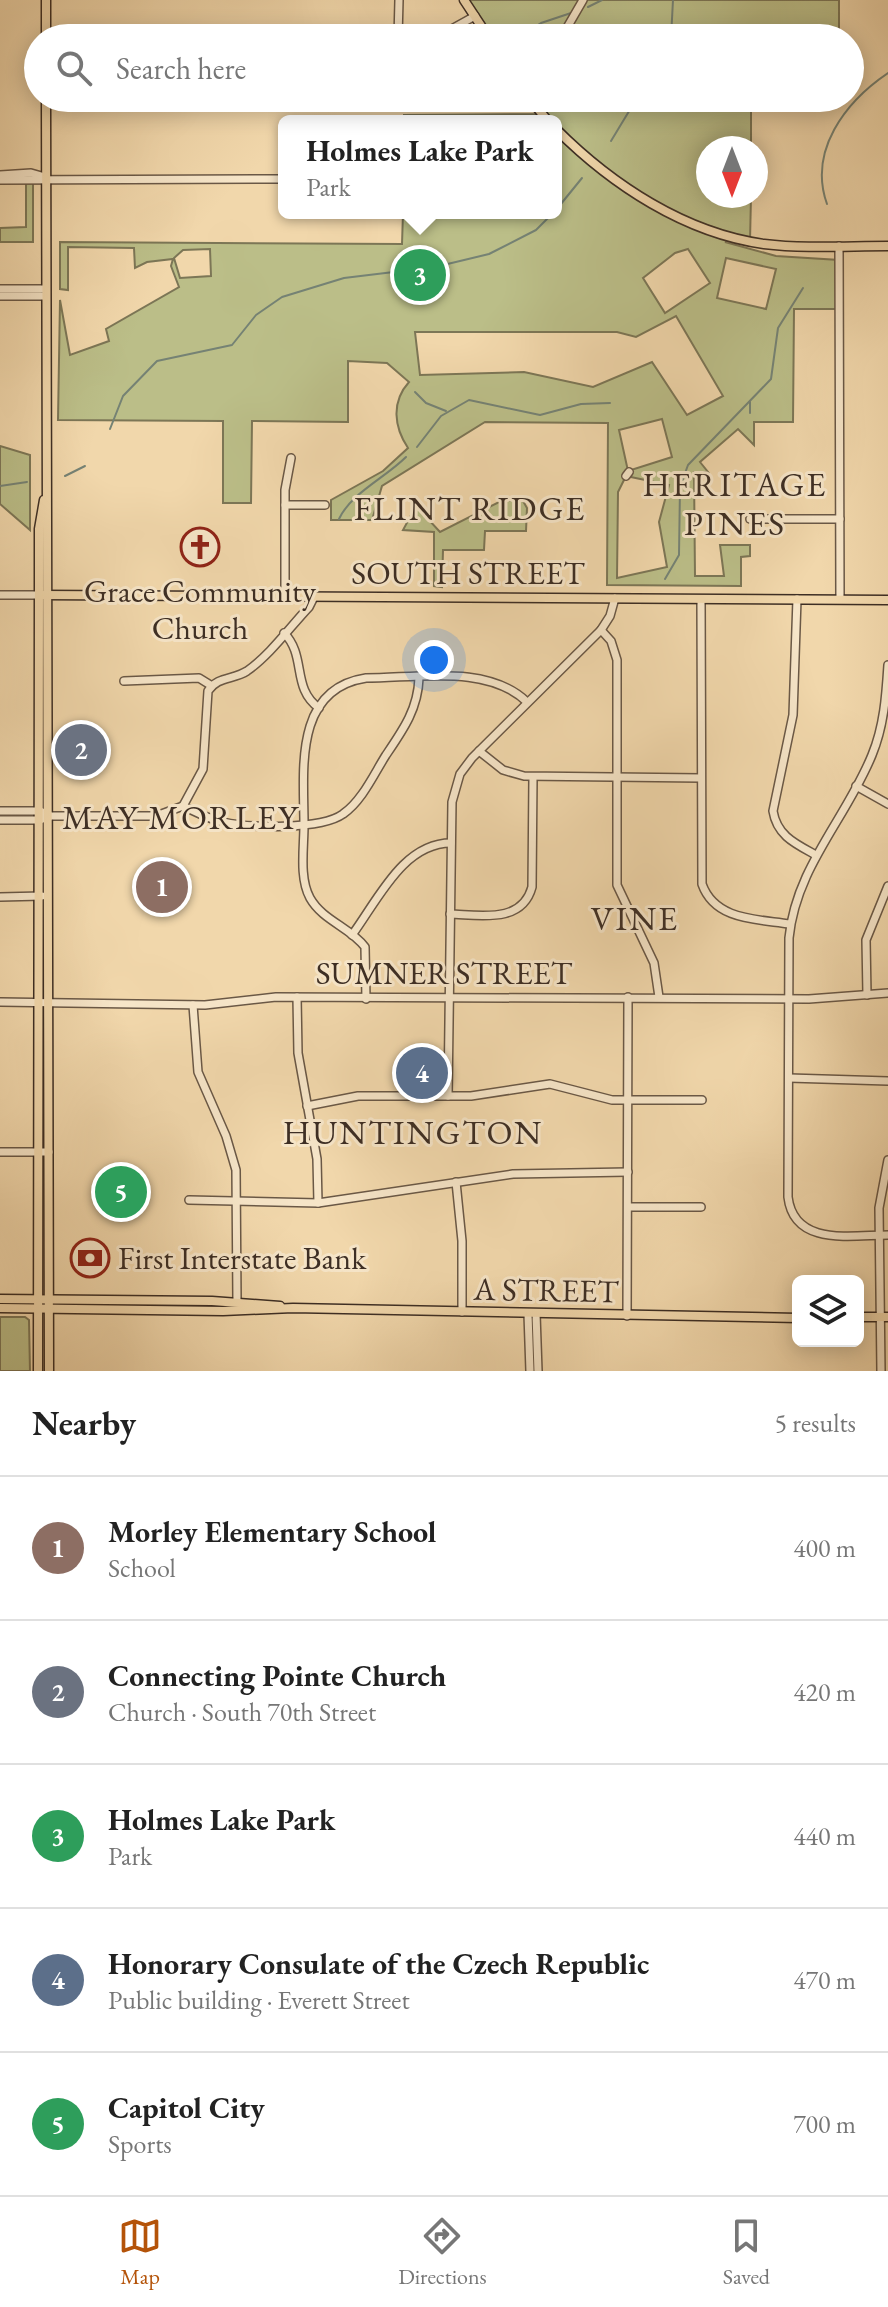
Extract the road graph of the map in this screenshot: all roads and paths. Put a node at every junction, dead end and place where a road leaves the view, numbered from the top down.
1 (46, 0) edge
2 (399, 0) edge
3 (464, 0) edge
4 (583, 0) edge
5 (475, 16) junction
6 (46, 24) edge
7 (398, 24) edge
8 (461, 24) edge
9 (480, 24) edge
10 (569, 24) edge
11 (46, 112) edge
12 (562, 134) edge
13 (0, 177) edge
14 (47, 178) junction
15 (278, 179) edge
16 (839, 246) junction
17 (888, 246) edge
18 (0, 289) edge
19 (46, 292) junction
20 (0, 296) edge
21 (291, 458) dead end
22 (285, 505) junction
23 (325, 505) dead end
24 (750, 519) dead end
25 (840, 519) junction
26 (0, 595) edge
27 (44, 595) junction
28 (285, 597) junction
29 (314, 597) junction
30 (615, 598) junction
31 (701, 599) junction
32 (797, 599) junction
33 (840, 599) junction
34 (888, 600) edge
35 (601, 630) junction
36 (284, 633) junction
37 (888, 665) edge
38 (419, 678) junction
39 (124, 681) dead end
40 (212, 686) junction
41 (527, 702) junction
42 (319, 708) junction
43 (479, 751) junction
44 (533, 777) junction
45 (617, 778) junction
46 (701, 778) junction
47 (856, 786) junction
48 (888, 804) edge
49 (183, 806) junction
50 (0, 811) edge
51 (40, 816) junction
52 (50, 816) junction
53 (0, 820) edge
54 (304, 824) junction
55 (451, 843) junction
56 (816, 855) junction
57 (888, 886) edge
58 (39, 896) junction
59 (50, 896) junction
60 (0, 897) edge
61 (450, 914) junction
62 (790, 924) junction
63 (352, 935) junction
64 (888, 993) edge
65 (867, 995) junction
66 (297, 997) junction
67 (628, 997) junction
68 (659, 997) junction
69 (366, 999) junction
70 (789, 999) junction
71 (449, 1000) junction
72 (0, 1002) edge
73 (39, 1002) junction
74 (49, 1002) junction
75 (193, 1005) junction
76 (789, 1078) junction
77 (888, 1081) edge
78 (448, 1096) junction
79 (628, 1100) junction
80 (702, 1100) dead end
81 (307, 1106) junction
82 (0, 1152) edge
83 (39, 1152) junction
84 (49, 1152) junction
85 (888, 1160) edge
86 (628, 1172) junction
87 (456, 1182) junction
88 (189, 1200) dead end
89 (236, 1201) junction
90 (318, 1203) junction
91 (628, 1207) junction
92 (701, 1207) dead end
93 (884, 1235) edge
94 (0, 1299) edge
95 (237, 1302) junction
96 (38, 1303) junction
97 (49, 1303) junction
98 (0, 1308) edge
99 (293, 1308) junction
100 (462, 1312) junction
101 (532, 1314) junction
102 (627, 1316) junction
103 (884, 1317) edge
104 (792, 1318) edge
105 (38, 1371) edge
106 (49, 1371) edge
107 (530, 1371) edge
108 (538, 1371) edge
109 (881, 1371) edge

1 - 6 main road
2 - 7 street
3 - 5 main road
4 - 10 street
5 - 8 street
5 - 9 main road
11 - 14 main road
12 - 16 main road
13 - 14 street
14 - 15 street
14 - 19 main road
16 - 17 main road
16 - 25 street
18 - 19 street
19 - 20 street
19 - 27 main road
21 - 22 street
22 - 23 street
22 - 28 street
24 - 25 street
25 - 33 street
26 - 27 street, SOUTH STREET
27 - 28 main road, SOUTH STREET
27 - 51 main road
27 - 52 main road
28 - 29 main road, SOUTH STREET
29 - 30 main road, SOUTH STREET
29 - 36 street
30 - 31 main road, SOUTH STREET
30 - 35 street
31 - 32 main road, SOUTH STREET
31 - 46 street
32 - 33 main road, SOUTH STREET
32 - 56 street
33 - 34 main road, SOUTH STREET
35 - 41 street
35 - 45 street
36 - 40 street
36 - 42 street
37 - 47 street
38 - 41 street
38 - 42 street
38 - 54 street
39 - 40 street
40 - 49 street
41 - 43 street
42 - 54 street
43 - 44 street
43 - 55 street
44 - 45 street
44 - 61 street
45 - 46 street
45 - 68 street
46 - 62 street
47 - 48 street
47 - 56 street
49 - 52 street
49 - 54 street
50 - 51 street
51 - 52 street
51 - 53 street
51 - 58 main road
52 - 59 main road
54 - 63 street
55 - 61 street
55 - 63 street
56 - 62 street
57 - 65 street
58 - 59 street
58 - 60 street
58 - 73 main road
59 - 74 main road
61 - 71 street
62 - 70 street
63 - 69 street
64 - 65 street, SUMNER STREET
65 - 70 street, SUMNER STREET
66 - 69 street, SUMNER STREET
66 - 75 street, SUMNER STREET
66 - 81 street
67 - 68 street, SUMNER STREET
67 - 71 street, SUMNER STREET
67 - 79 street
68 - 70 street, SUMNER STREET
69 - 71 street, SUMNER STREET
70 - 76 street
71 - 78 street
72 - 73 street, SUMNER STREET
73 - 74 street, SUMNER STREET
73 - 83 main road
74 - 75 street, SUMNER STREET
74 - 84 main road
75 - 89 street
76 - 77 street
76 - 93 street
78 - 79 street
78 - 81 street
79 - 80 street
79 - 86 street
81 - 90 street
82 - 83 street
83 - 84 street
83 - 96 main road
84 - 97 main road
85 - 93 street
86 - 87 street
86 - 91 street
87 - 90 street
87 - 100 street
88 - 89 street
89 - 90 street
89 - 95 street
91 - 92 street
91 - 102 street
93 - 103 street
94 - 96 main road, A STREET
95 - 97 main road, A STREET
95 - 99 main road, A STREET
96 - 97 main road, A STREET
96 - 98 main road, A STREET
96 - 105 main road
97 - 99 main road, A STREET
97 - 106 main road
99 - 100 main road, A STREET
100 - 101 main road, A STREET
101 - 102 main road, A STREET
101 - 107 street
101 - 108 street
102 - 104 main road, A STREET
103 - 109 street

